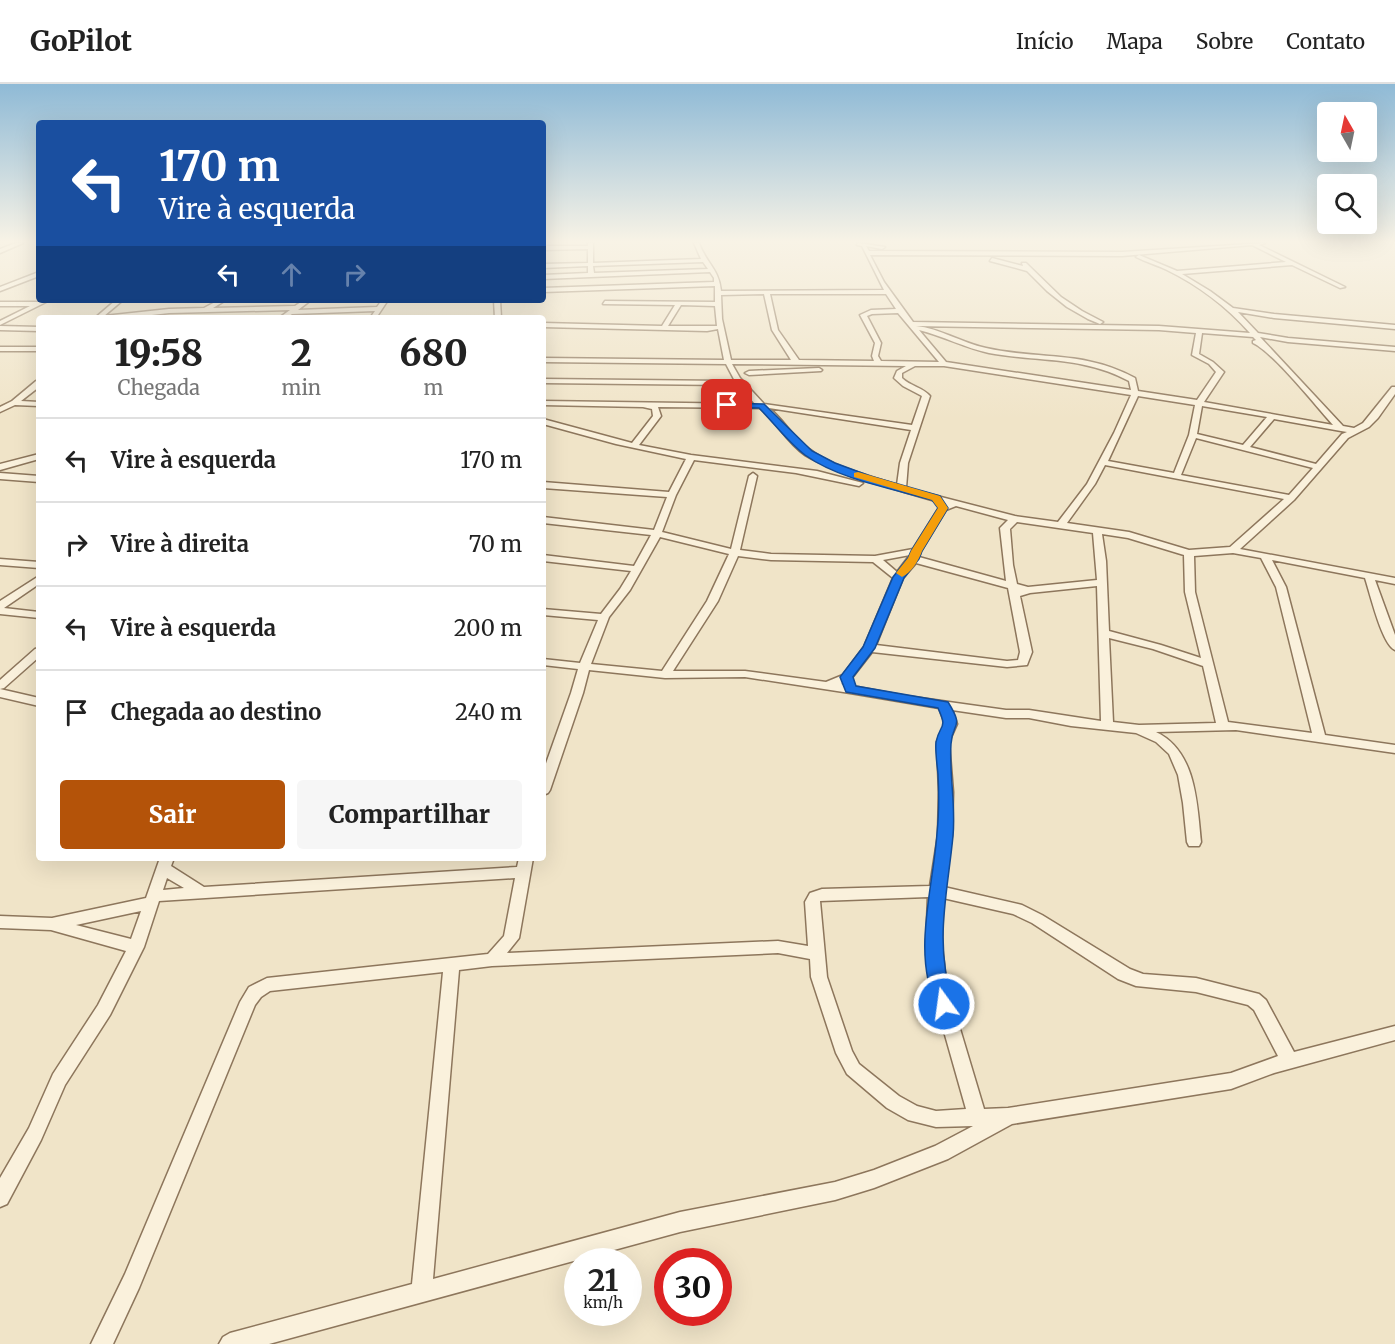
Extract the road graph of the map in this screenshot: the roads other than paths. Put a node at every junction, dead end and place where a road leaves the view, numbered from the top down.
1 (605, 302) edge
2 (768, 302) edge
3 (894, 302) edge
4 (1220, 302) edge
5 (116, 303) edge
6 (219, 303) edge
7 (304, 303) edge
8 (383, 303) edge
9 (646, 303) joint
10 (679, 303) junction
11 (1067, 303) joint
12 (0, 304) edge
13 (38, 304) joint
14 (718, 304) joint
15 (378, 309) junction
16 (294, 310) junction
17 (605, 310) junction
18 (1233, 310) junction
19 (900, 311) junction
20 (203, 312) junction
21 (101, 315) edge
22 (154, 315) edge
23 (286, 315) edge
24 (375, 315) edge
25 (1105, 317) dead end
26 (1086, 318) junction
27 (0, 323) edge
28 (1115, 323) junction
29 (911, 326) junction
30 (1089, 326) junction
31 (546, 327) edge
32 (598, 327) junction
33 (1395, 327) edge
34 (0, 328) edge
35 (664, 328) junction
36 (36, 330) edge
37 (722, 330) junction
38 (1199, 332) junction
39 (1238, 333) junction
40 (1257, 334) junction
41 (1262, 345) junction
42 (0, 349) edge
43 (36, 349) edge
44 (1395, 349) edge
45 (936, 354) junction
46 (546, 360) edge
47 (729, 362) junction
48 (797, 363) junction
49 (806, 363) junction
50 (879, 364) junction
51 (912, 364) junction
52 (944, 364) junction
53 (855, 365) junction
54 (585, 367) junction
55 (977, 369) junction
56 (749, 373) junction
57 (546, 381) edge
58 (570, 381) junction
59 (740, 382) junction
60 (36, 386) edge
61 (1395, 389) edge
62 (1135, 394) junction
63 (0, 403) edge
64 (546, 403) edge
65 (758, 403) junction
66 (14, 404) junction
67 (36, 404) edge
68 (644, 404) junction
69 (1199, 404) junction
70 (0, 410) edge
71 (1272, 416) junction
72 (546, 422) edge
73 (546, 427) edge
74 (566, 428) junction
75 (915, 428) junction
76 (1343, 432) junction
77 (1193, 435) junction
78 (634, 446) junction
79 (1245, 448) junction
80 (36, 457) edge
81 (691, 457) junction
82 (1102, 462) junction
83 (0, 467) edge
84 (1319, 467) junction
85 (1177, 475) junction
86 (0, 476) edge
87 (753, 476) dead end
88 (36, 479) edge
89 (546, 485) edge
90 (901, 489) junction
91 (672, 495) junction
92 (1291, 498) junction
93 (940, 504) junction
94 (1015, 519) junction
95 (546, 520) edge
96 (1060, 526) junction
97 (1097, 531) junction
98 (657, 533) junction
99 (735, 547) junction
100 (1233, 550) junction
101 (1189, 553) junction
102 (915, 555) junction
103 (1265, 556) junction
104 (546, 558) edge
105 (875, 559) junction
106 (0, 562) edge
107 (36, 565) edge
108 (636, 569) junction
109 (1369, 576) junction
110 (898, 577) junction
111 (36, 581) edge
112 (1395, 581) edge
113 (1102, 582) junction
114 (1078, 586) junction
115 (1015, 590) junction
116 (1102, 594) junction
117 (0, 606) edge
118 (0, 611) edge
119 (546, 612) edge
120 (36, 615) edge
121 (604, 617) junction
122 (1103, 633) junction
123 (1395, 647) edge
124 (869, 648) junction
125 (36, 654) edge
126 (546, 662) edge
127 (1208, 664) junction
128 (584, 666) junction
129 (664, 675) junction
130 (849, 683) junction
131 (0, 686) edge
132 (0, 693) edge
133 (36, 701) edge
134 (944, 705) junction
135 (1107, 725) junction
136 (1223, 725) junction
137 (1174, 728) junction
138 (1139, 729) junction
139 (1319, 737) junction
140 (1166, 743) junction
141 (1395, 749) edge
142 (546, 781) edge
143 (1194, 842) dead end
144 (165, 863) edge
145 (524, 865) edge
146 (199, 891) junction
147 (936, 891) junction
148 (152, 899) junction
149 (0, 922) edge
150 (51, 924) junction
151 (511, 938) junction
152 (136, 947) junction
153 (817, 954) junction
154 (522, 958) junction
155 (492, 960) junction
156 (452, 964) junction
157 (1395, 1033) edge
158 (1290, 1061) junction
159 (977, 1116) junction
160 (1008, 1116) junction
161 (0, 1197) edge
162 (422, 1291) junction
163 (102, 1344) edge
164 (230, 1344) edge

1 - 17 street
2 - 48 street
3 - 19 street
4 - 18 street
5 - 21 street
6 - 20 street
7 - 16 street
8 - 15 street
9 - 10 street
9 - 17 street
10 - 14 street
10 - 35 street
11 - 25 street
11 - 26 street
12 - 13 street
13 - 27 street
14 - 37 street
15 - 16 street
15 - 24 street
16 - 20 street
16 - 23 street
17 - 32 street
18 - 33 street
18 - 40 street
19 - 29 street
19 - 50 street
20 - 22 street
26 - 28 street
26 - 30 street
28 - 30 street
28 - 38 street
29 - 30 street
29 - 45 street
29 - 62 street
31 - 32 street
32 - 35 street
34 - 36 street
35 - 37 street
37 - 47 street
38 - 39 street
38 - 69 street
39 - 40 street
39 - 41 street
40 - 41 street
40 - 44 street
41 - 76 street
42 - 43 street
45 - 52 street
45 - 55 street
46 - 54 street
47 - 48 street
47 - 54 street
47 - 59 street
48 - 49 street
49 - 53 street
49 - 56 street
50 - 51 street
50 - 53 street
51 - 52 street
51 - 75 street
52 - 55 street
53 - 56 street
54 - 58 street
55 - 62 street
56 - 59 street
57 - 58 street
58 - 59 street
59 - 65 street
60 - 66 street
61 - 76 street
62 - 69 street
62 - 82 street
63 - 66 street
64 - 68 street
65 - 68 street
65 - 75 street
65 - 90 street
66 - 67 street
66 - 70 street
68 - 78 street
69 - 71 street
69 - 77 street
71 - 76 street
71 - 79 street
72 - 74 street
73 - 74 street
74 - 78 street
75 - 90 street
76 - 84 street
77 - 79 street
77 - 85 street
78 - 81 street
79 - 84 street
80 - 83 street
81 - 91 street
81 - 93 street
82 - 85 street
82 - 96 street
84 - 92 street
85 - 92 street
86 - 88 street
87 - 99 street
89 - 91 street
90 - 93 street
91 - 98 street
92 - 100 street
93 - 94 street
93 - 102 street
94 - 96 street
94 - 115 street
95 - 98 street
96 - 97 street
97 - 101 street
97 - 113 street
98 - 99 street
98 - 108 street
99 - 105 street
99 - 129 street
100 - 101 street
100 - 103 street
101 - 127 street
102 - 105 street
102 - 110 street
102 - 115 street
103 - 109 street
103 - 139 street
104 - 108 street
105 - 110 street
106 - 107 street
108 - 121 street
109 - 112 street
109 - 123 street
110 - 124 street
111 - 117 street
113 - 114 street
113 - 116 street
114 - 115 street
114 - 116 street
115 - 124 street
116 - 122 street
118 - 120 street
119 - 121 street
121 - 128 street
122 - 127 street
122 - 135 street
124 - 130 street
125 - 131 street
126 - 128 street
127 - 136 street
128 - 129 street
128 - 142 street
129 - 130 street
130 - 134 street
132 - 133 street
134 - 135 street
134 - 147 street
135 - 138 street
136 - 137 street
136 - 139 street
137 - 138 street
137 - 140 street
138 - 140 street
139 - 141 street
140 - 143 street
144 - 146 street
144 - 148 street
145 - 146 street
145 - 151 street
146 - 148 street
147 - 153 street
147 - 158 street
147 - 159 street
148 - 150 street
148 - 152 street
149 - 150 street
150 - 152 street
151 - 154 street
151 - 155 street
152 - 161 street
153 - 154 street
153 - 159 street
154 - 155 street
155 - 156 street
156 - 162 street
156 - 163 street
157 - 158 street
158 - 160 street
159 - 160 street
160 - 162 street
162 - 164 street

